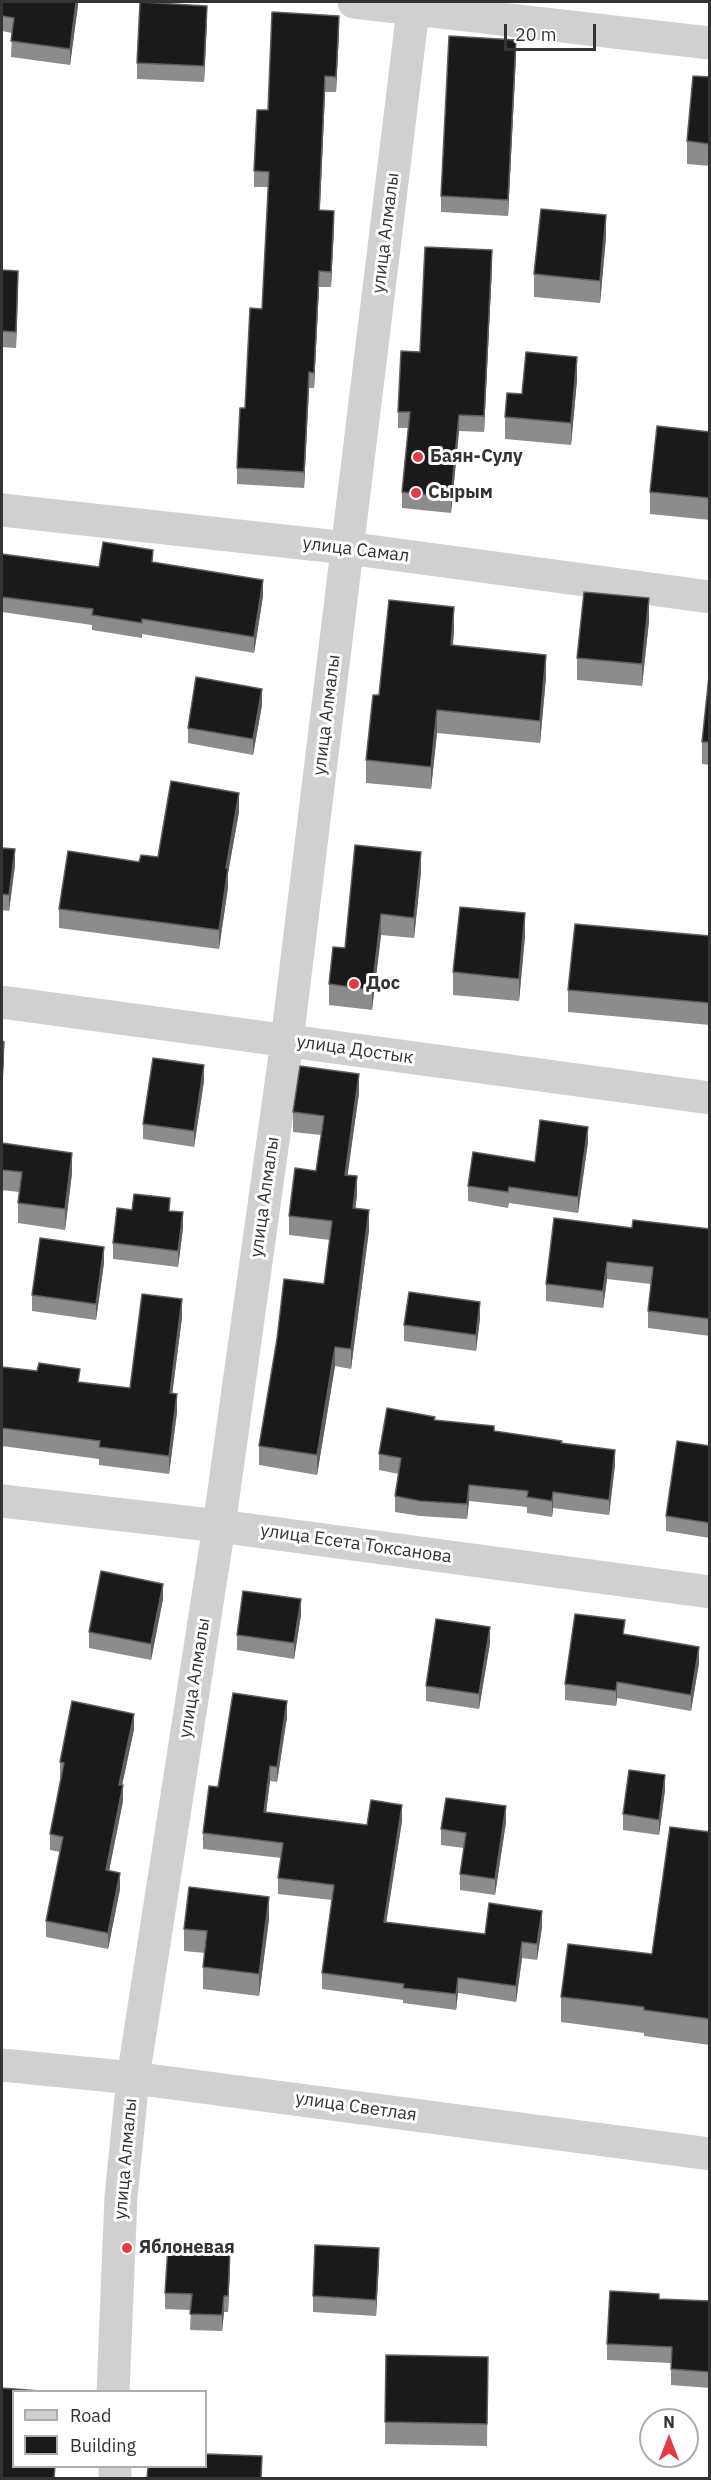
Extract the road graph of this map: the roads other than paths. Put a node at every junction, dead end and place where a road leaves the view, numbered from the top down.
1 (354, 2) edge
2 (414, 5) edge
3 (710, 43) edge
4 (2, 510) edge
5 (347, 548) junction
6 (710, 597) edge
7 (2, 1002) edge
8 (287, 1041) junction
9 (710, 1098) edge
10 (2, 1501) edge
11 (219, 1526) junction
12 (710, 1592) edge
13 (2, 2065) edge
14 (133, 2078) junction
15 (710, 2154) edge
16 (113, 2390) edge

1 - 2 street
2 - 3 street
2 - 5 street, улица Алмалы
4 - 5 street, улица Самал
5 - 6 street, улица Самал
5 - 8 street, улица Алмалы
7 - 8 street, улица Достык
8 - 9 street, улица Достык
8 - 11 street, улица Алмалы
10 - 11 street, улица Есета Токсанова
11 - 12 street, улица Есета Токсанова
11 - 14 street, улица Алмалы
13 - 14 street, улица Светлая
14 - 15 street, улица Светлая
14 - 16 street, улица Алмалы

